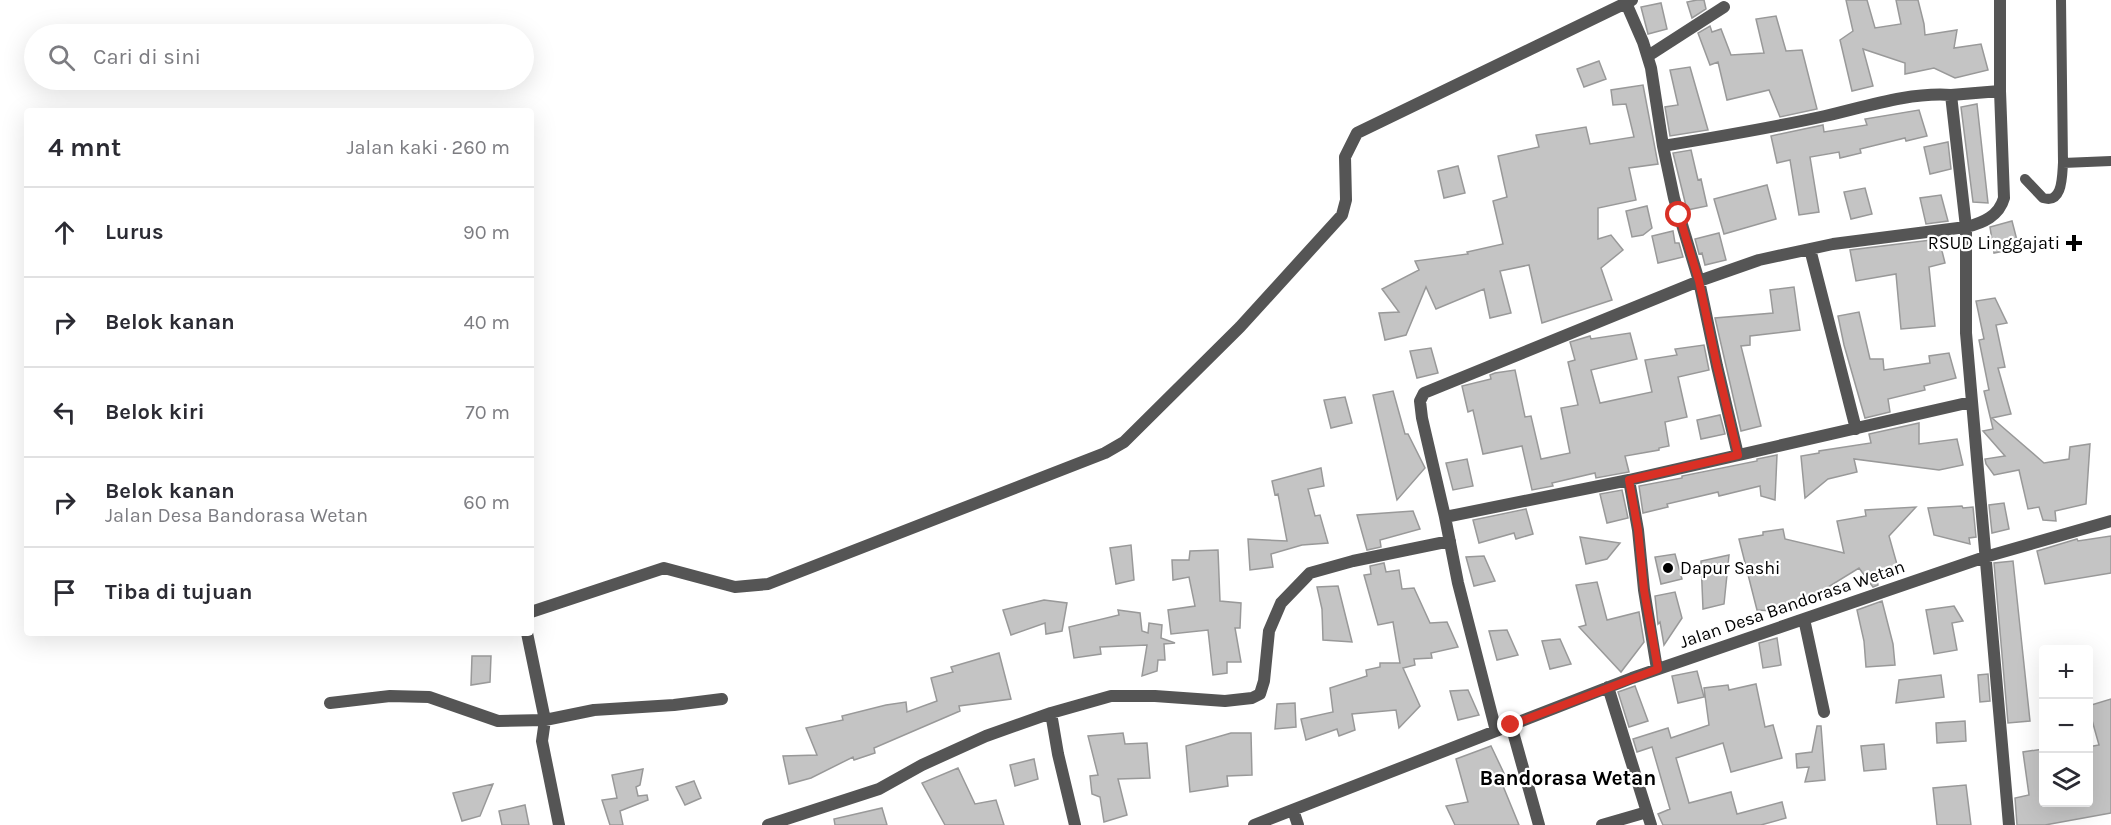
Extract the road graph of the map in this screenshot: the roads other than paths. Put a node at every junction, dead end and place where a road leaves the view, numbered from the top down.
1 (2000, 0) edge
2 (2061, 0) edge
3 (1629, 2) edge
4 (1724, 7) dead end
5 (1647, 56) junction
6 (2000, 91) junction
7 (1951, 95) junction
8 (1663, 146) junction
9 (2111, 161) edge
10 (2063, 163) junction
11 (2025, 179) dead end
12 (1965, 227) junction
13 (1810, 249) junction
14 (1699, 281) junction
15 (1971, 402) junction
16 (1856, 429) junction
17 (1738, 455) junction
18 (1629, 480) junction
19 (1445, 517) junction
20 (2111, 521) edge
21 (1450, 541) junction
22 (1985, 558) junction
23 (534, 611) edge
24 (1804, 619) junction
25 (528, 636) edge
26 (1658, 669) junction
27 (1608, 687) junction
28 (722, 699) dead end
29 (330, 703) dead end
30 (1824, 712) dead end
31 (1051, 713) junction
32 (545, 720) junction
33 (1511, 725) junction
34 (1496, 731) junction
35 (1293, 810) junction
36 (1647, 812) junction
37 (559, 825) edge
38 (768, 825) edge
39 (1076, 825) edge
40 (1254, 825) edge
41 (1298, 825) edge
42 (1539, 825) edge
43 (1602, 825) edge
44 (1651, 825) edge
45 (2009, 825) edge

1 - 6 street
2 - 10 lane
3 - 5 street
3 - 23 street
4 - 5 street
5 - 8 street
6 - 7 street
6 - 12 street
7 - 8 street
7 - 12 street
8 - 14 street
9 - 10 lane
10 - 11 lane
12 - 13 street
12 - 15 street
13 - 14 street
13 - 16 street
14 - 17 street
14 - 19 street
15 - 16 street
15 - 22 street
16 - 17 street
17 - 18 street
18 - 19 street
18 - 26 street
19 - 21 street
20 - 22 street, Jalan Desa Bandorasa Wetan
21 - 31 street
21 - 34 street
22 - 24 street, Jalan Desa Bandorasa Wetan
22 - 45 street
24 - 26 street, Jalan Desa Bandorasa Wetan
24 - 30 street
25 - 32 street
26 - 27 street, Jalan Desa Bandorasa Wetan
27 - 33 street, Jalan Desa Bandorasa Wetan
27 - 36 street
28 - 32 street
29 - 32 street
31 - 38 street
31 - 39 street
32 - 37 street
33 - 34 street, Jalan Desa Bandorasa Wetan
33 - 42 street
34 - 35 street, Jalan Desa Bandorasa Wetan
35 - 40 street, Jalan Desa Bandorasa Wetan
35 - 41 street
36 - 43 street
36 - 44 street

